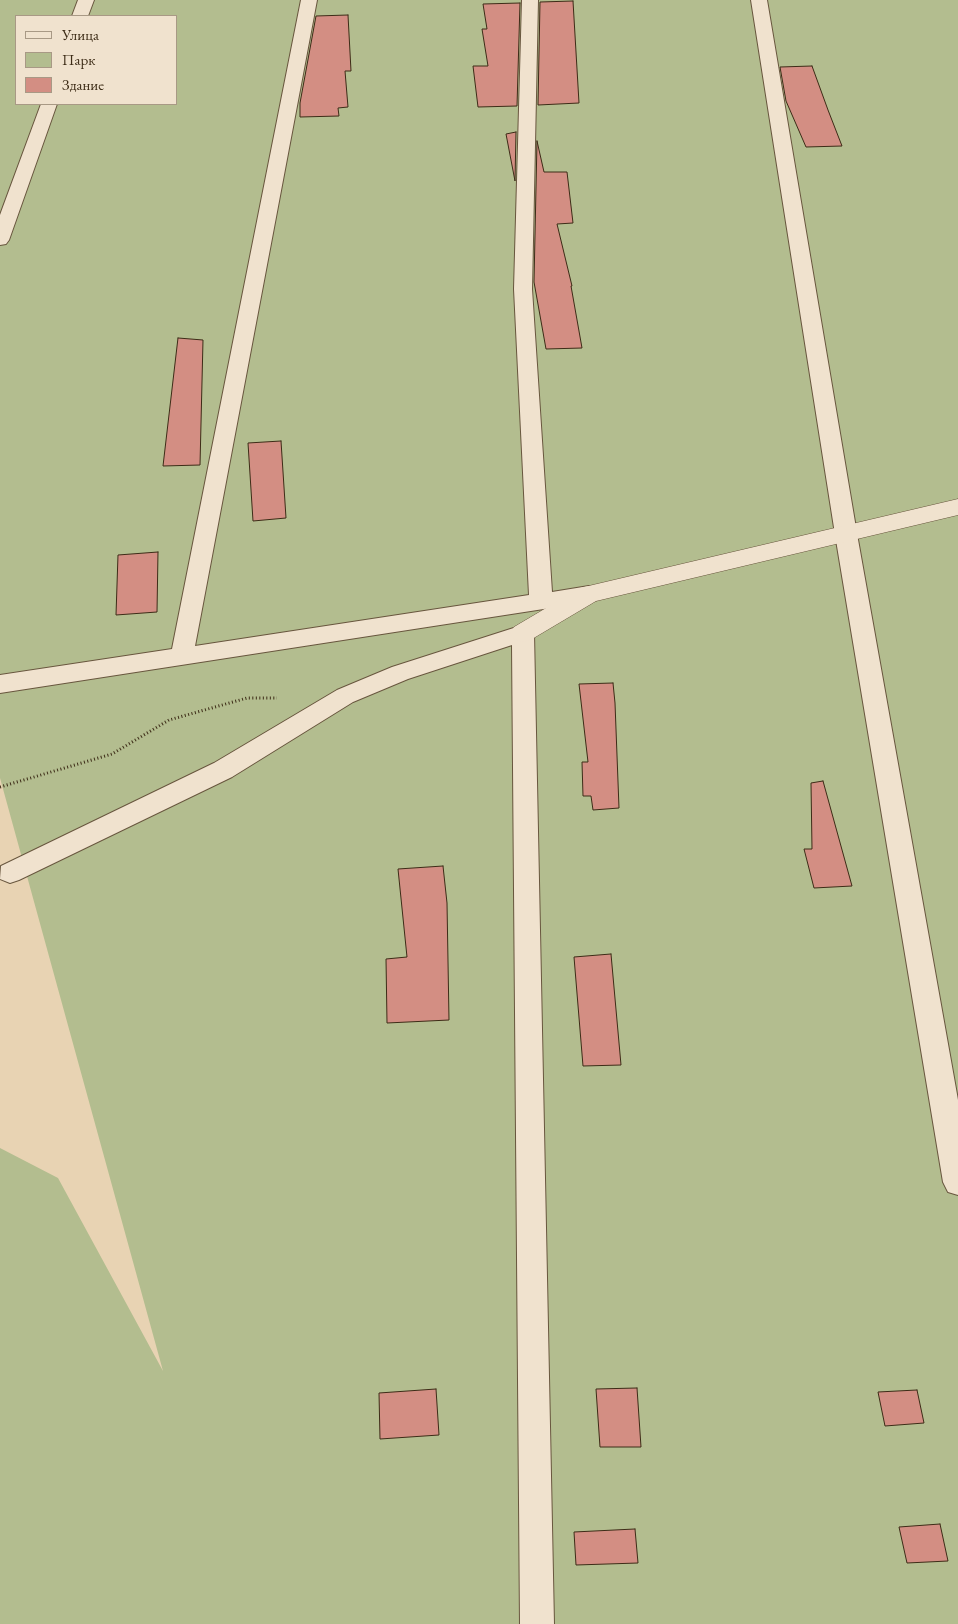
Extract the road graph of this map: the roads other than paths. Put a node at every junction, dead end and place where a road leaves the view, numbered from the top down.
1 (86, 0) edge
2 (309, 0) edge
3 (530, 0) edge
4 (759, 0) edge
5 (80, 15) edge
6 (49, 105) edge
7 (0, 240) edge
8 (958, 507) edge
9 (846, 534) junction
10 (589, 594) junction
11 (541, 601) junction
12 (523, 633) junction
13 (182, 655) junction
14 (0, 684) edge
15 (10, 873) dead end
16 (958, 1182) edge
17 (537, 1624) edge

1 - 5 lane
2 - 13 lane
3 - 11 lane
4 - 9 lane
6 - 7 lane
8 - 9 street
9 - 10 street
9 - 16 lane
10 - 11 lane
10 - 12 street
11 - 13 lane
12 - 15 lane
12 - 17 lane
13 - 14 lane

